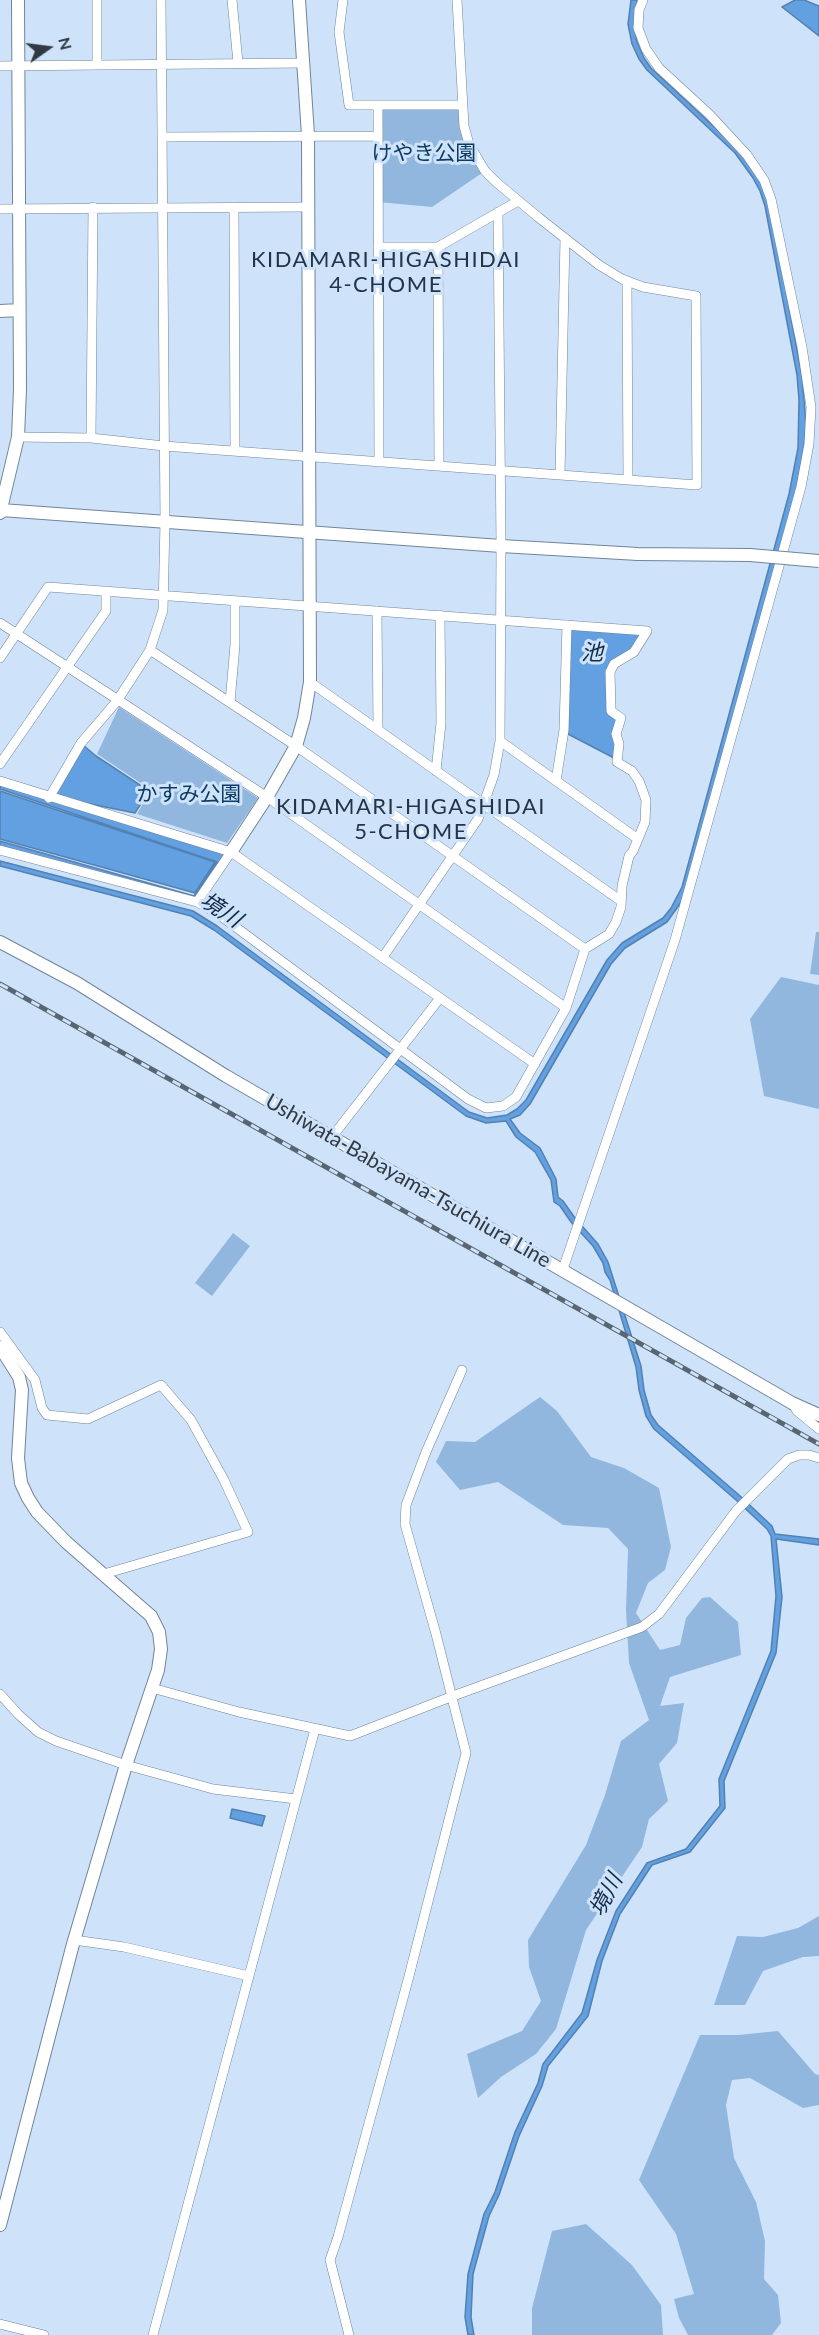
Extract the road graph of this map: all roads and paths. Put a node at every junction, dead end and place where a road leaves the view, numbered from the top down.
1 (18, 0) edge
2 (97, 0) edge
3 (161, 0) edge
4 (232, 0) edge
5 (299, 0) edge
6 (343, 0) edge
7 (457, 0) edge
8 (643, 0) edge
9 (238, 63) junction
10 (303, 63) junction
11 (98, 64) junction
12 (162, 64) junction
13 (0, 66) edge
14 (18, 66) junction
15 (378, 105) junction
16 (461, 105) junction
17 (308, 135) junction
18 (378, 136) junction
19 (163, 137) junction
20 (518, 201) junction
21 (93, 207) junction
22 (164, 207) junction
23 (234, 207) junction
24 (308, 207) junction
25 (18, 208) junction
26 (0, 209) edge
27 (498, 212) junction
28 (565, 238) junction
29 (378, 247) junction
30 (438, 248) junction
31 (627, 282) junction
32 (19, 310) junction
33 (0, 311) edge
34 (18, 437) junction
35 (91, 438) junction
36 (164, 446) junction
37 (235, 451) junction
38 (309, 457) junction
39 (379, 462) junction
40 (439, 466) junction
41 (500, 471) junction
42 (560, 475) junction
43 (628, 479) junction
44 (0, 511) edge
45 (165, 522) junction
46 (310, 531) junction
47 (501, 546) junction
48 (819, 561) edge
49 (106, 591) junction
50 (165, 595) junction
51 (235, 601) junction
52 (310, 605) junction
53 (377, 611) junction
54 (440, 615) junction
55 (500, 620) junction
56 (0, 623) edge
57 (567, 625) junction
58 (17, 633) junction
59 (150, 650) junction
60 (0, 658) edge
61 (67, 667) junction
62 (310, 681) junction
63 (117, 701) junction
64 (230, 702) junction
65 (378, 729) junction
66 (500, 741) junction
67 (296, 746) junction
68 (0, 764) edge
69 (436, 771) junction
70 (0, 781) edge
71 (556, 781) junction
72 (267, 797) junction
73 (49, 798) junction
74 (484, 804) junction
75 (638, 839) junction
76 (0, 850) edge
77 (231, 852) junction
78 (454, 856) junction
79 (621, 901) junction
80 (197, 902) junction
81 (419, 905) junction
82 (2, 944) edge
83 (585, 949) junction
84 (383, 957) junction
85 (440, 998) junction
86 (566, 1008) junction
87 (402, 1049) junction
88 (535, 1064) junction
89 (332, 1137) junction
90 (563, 1269) junction
91 (0, 1332) edge
92 (0, 1347) edge
93 (462, 1370) dead end
94 (792, 1403) junction
95 (819, 1415) edge
96 (819, 1429) edge
97 (819, 1458) edge
98 (104, 1574) junction
99 (152, 1688) junction
100 (0, 1694) edge
101 (453, 1696) junction
102 (315, 1729) junction
103 (126, 1765) junction
104 (296, 1799) junction
105 (74, 1940) junction
106 (249, 1976) junction
107 (0, 2225) edge
108 (0, 2324) edge
109 (44, 2335) edge
110 (153, 2335) edge
111 (349, 2335) edge

1 - 14 street
2 - 11 street
3 - 12 street
4 - 9 street
5 - 10 street
6 - 15 street
7 - 16 street
8 - 90 street
9 - 10 street
9 - 12 street
10 - 17 street
11 - 12 street
11 - 14 street
12 - 19 street
13 - 14 street
14 - 25 street
15 - 16 street
15 - 18 street
16 - 20 street
17 - 18 street
17 - 19 street
17 - 24 street
18 - 29 street
19 - 22 street
20 - 27 street
20 - 28 street
21 - 22 street
21 - 25 street
21 - 35 street
22 - 23 street
22 - 36 street
23 - 24 street
23 - 37 street
24 - 38 street
25 - 26 street
25 - 32 street
27 - 30 street
27 - 41 street
28 - 31 street
28 - 42 street
29 - 30 street
29 - 39 street
30 - 40 street
31 - 43 street
31 - 43 street
32 - 33 street
32 - 34 street
34 - 35 street
34 - 44 street
35 - 36 street
36 - 37 street
36 - 45 street
37 - 38 street
38 - 39 street
38 - 46 street
39 - 40 street
40 - 41 street
41 - 42 street
41 - 47 street
42 - 43 street
44 - 45 street
45 - 46 street
45 - 50 street
46 - 47 street
46 - 52 street
47 - 48 street, bridge
47 - 55 street
49 - 50 street
49 - 58 street
49 - 61 street
50 - 51 street
50 - 59 street
51 - 52 street
51 - 64 street
52 - 53 street
52 - 62 street
53 - 54 street
53 - 65 street
54 - 55 street
54 - 69 street
55 - 57 street
55 - 66 street
56 - 58 street
57 - 71 street
57 - 75 street
58 - 60 street
58 - 61 street
59 - 63 street
59 - 64 street
61 - 63 street
61 - 68 street
62 - 65 street
62 - 67 street
63 - 72 street
63 - 73 street
64 - 67 street
65 - 69 street
66 - 71 street
66 - 74 street
67 - 72 street
67 - 78 street
69 - 74 street
70 - 73 street
71 - 75 street
72 - 77 street
72 - 81 street
73 - 77 street
74 - 78 street
74 - 79 street
75 - 79 street
76 - 80 street
77 - 80 street
77 - 84 street
78 - 81 street
78 - 83 street
79 - 83 street
80 - 87 street
81 - 84 street
81 - 86 street
82 - 89 street, Ushiwata-Babayama-Tsuchiura Line
83 - 86 street
84 - 85 street
85 - 87 street
85 - 88 street
86 - 88 street
87 - 88 street
87 - 89 street
89 - 90 street, Ushiwata-Babayama-Tsuchiura Line
90 - 94 street, Ushiwata-Babayama-Tsuchiura Line
91 - 98 street
92 - 98 street
93 - 101 street
94 - 95 street, Ushiwata-Babayama-Tsuchiura Line
94 - 96 street
97 - 101 street
98 - 99 street
99 - 102 street
99 - 103 street
100 - 103 street
101 - 102 street
101 - 111 street
102 - 104 street
103 - 104 street
103 - 105 street
104 - 106 street
105 - 106 street
105 - 107 street
106 - 110 street
108 - 109 street

